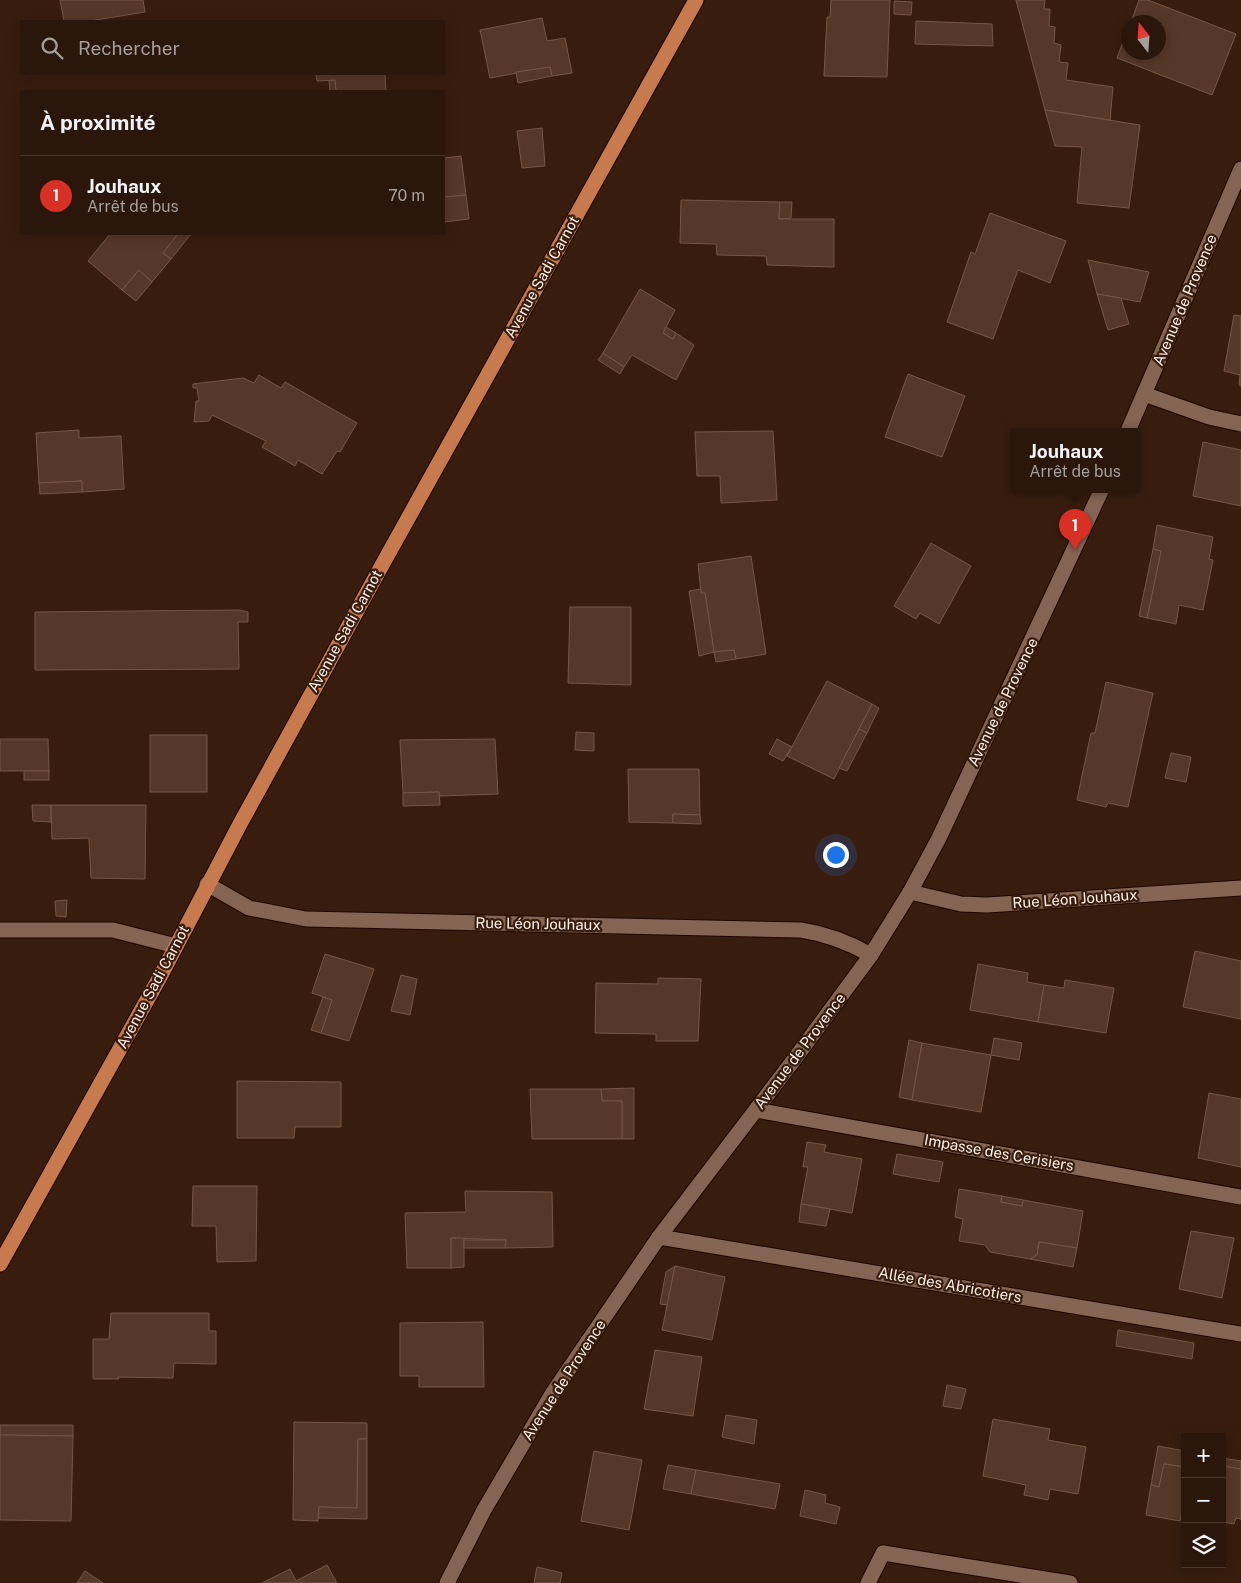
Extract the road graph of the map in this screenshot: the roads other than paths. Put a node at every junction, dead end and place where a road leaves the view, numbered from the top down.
1 (696, 0) edge
2 (1241, 169) edge
3 (1144, 394) junction
4 (1241, 424) edge
5 (1129, 428) edge
6 (1100, 493) edge
7 (207, 884) junction
8 (1241, 888) edge
9 (910, 892) junction
10 (0, 930) edge
11 (176, 946) junction
12 (871, 955) junction
13 (756, 1110) junction
14 (1241, 1197) edge
15 (659, 1237) junction
16 (0, 1264) edge
17 (1241, 1334) edge
18 (447, 1583) edge
19 (868, 1583) edge
20 (1070, 1583) edge

1 - 7 main road, Avenue Sadi Carnot
2 - 3 street, Avenue de Provence
3 - 4 street
3 - 5 street, Avenue de Provence
6 - 9 street, Avenue de Provence
7 - 11 main road, Avenue Sadi Carnot
7 - 12 street, Rue Léon Jouhaux
8 - 9 street, Rue Léon Jouhaux
9 - 12 street, Avenue de Provence
10 - 11 street
11 - 16 main road, Avenue Sadi Carnot
12 - 13 street, Avenue de Provence
13 - 14 street, Impasse des Cerisiers
13 - 15 street, Avenue de Provence
15 - 17 street, Allée des Abricotiers
15 - 18 street, Avenue de Provence
19 - 20 street

